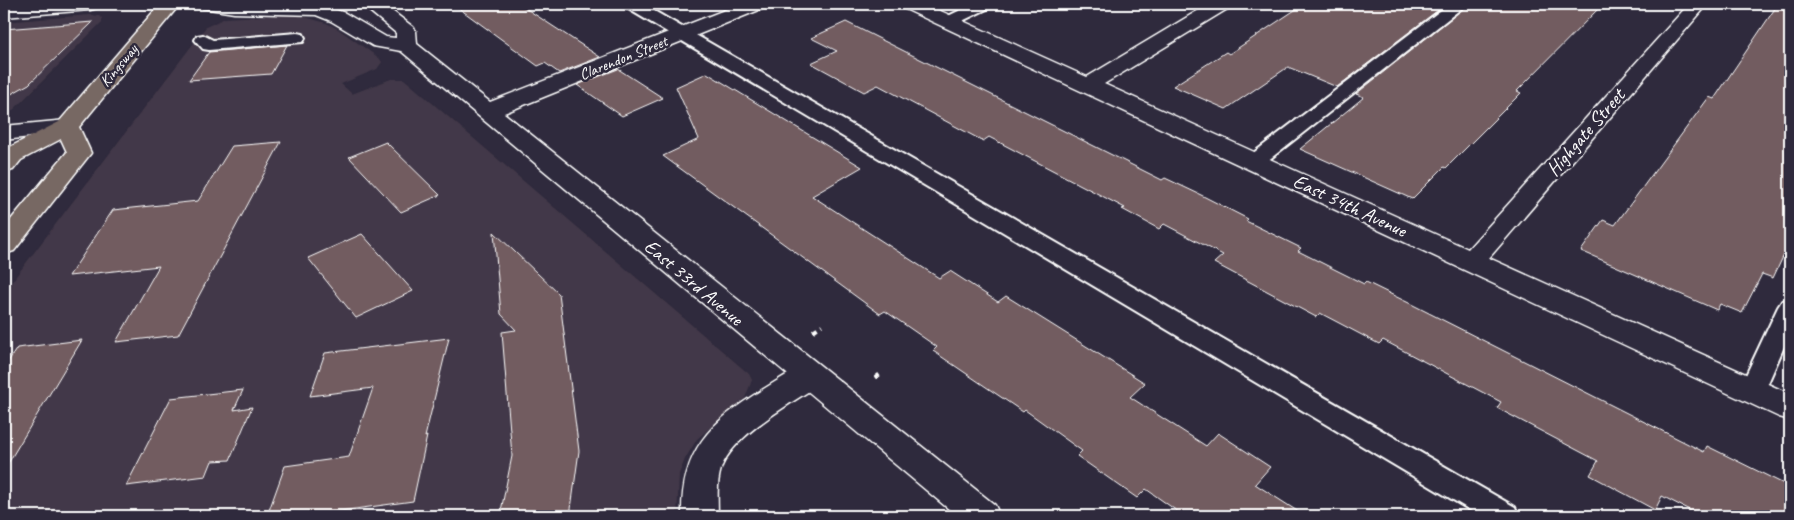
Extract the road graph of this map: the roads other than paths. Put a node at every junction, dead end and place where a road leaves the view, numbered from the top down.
1 (90, 4) edge
2 (170, 4) edge
3 (210, 4) edge
4 (371, 4) edge
5 (632, 4) edge
6 (757, 4) edge
7 (910, 4) edge
8 (985, 4) edge
9 (1222, 4) edge
10 (1459, 4) edge
11 (1699, 4) edge
12 (4, 12) edge
13 (948, 22) junction
14 (683, 34) junction
15 (297, 38) dead end
16 (203, 40) dead end
17 (407, 46) junction
18 (1088, 85) junction
19 (489, 111) junction
20 (67, 127) junction
21 (4, 133) edge
22 (1255, 161) junction
23 (4, 164) edge
24 (4, 245) edge
25 (1472, 261) junction
26 (1790, 308) edge
27 (809, 376) junction
28 (1752, 390) junction
29 (1790, 408) edge
30 (700, 516) edge
31 (982, 516) edge
32 (1505, 516) edge

1 - 12 street
2 - 20 main road, Kingsway
3 - 17 street, East 33rd Avenue
4 - 17 street
5 - 14 lane
6 - 14 street, Clarendon Street
7 - 13 street, East 34th Avenue
8 - 13 lane
9 - 18 street
10 - 22 lane
11 - 25 street, Highgate Street
13 - 18 street, East 34th Avenue
14 - 19 street, Clarendon Street
14 - 32 lane
15 - 16 lane
17 - 19 street, East 33rd Avenue
18 - 22 street, East 34th Avenue
19 - 27 street, East 33rd Avenue
20 - 21 street
20 - 23 main road, Kingsway
20 - 24 main road
22 - 25 street, East 34th Avenue
25 - 28 street, East 34th Avenue
26 - 28 lane
27 - 30 street
27 - 31 street, East 33rd Avenue
28 - 29 street, East 34th Avenue

